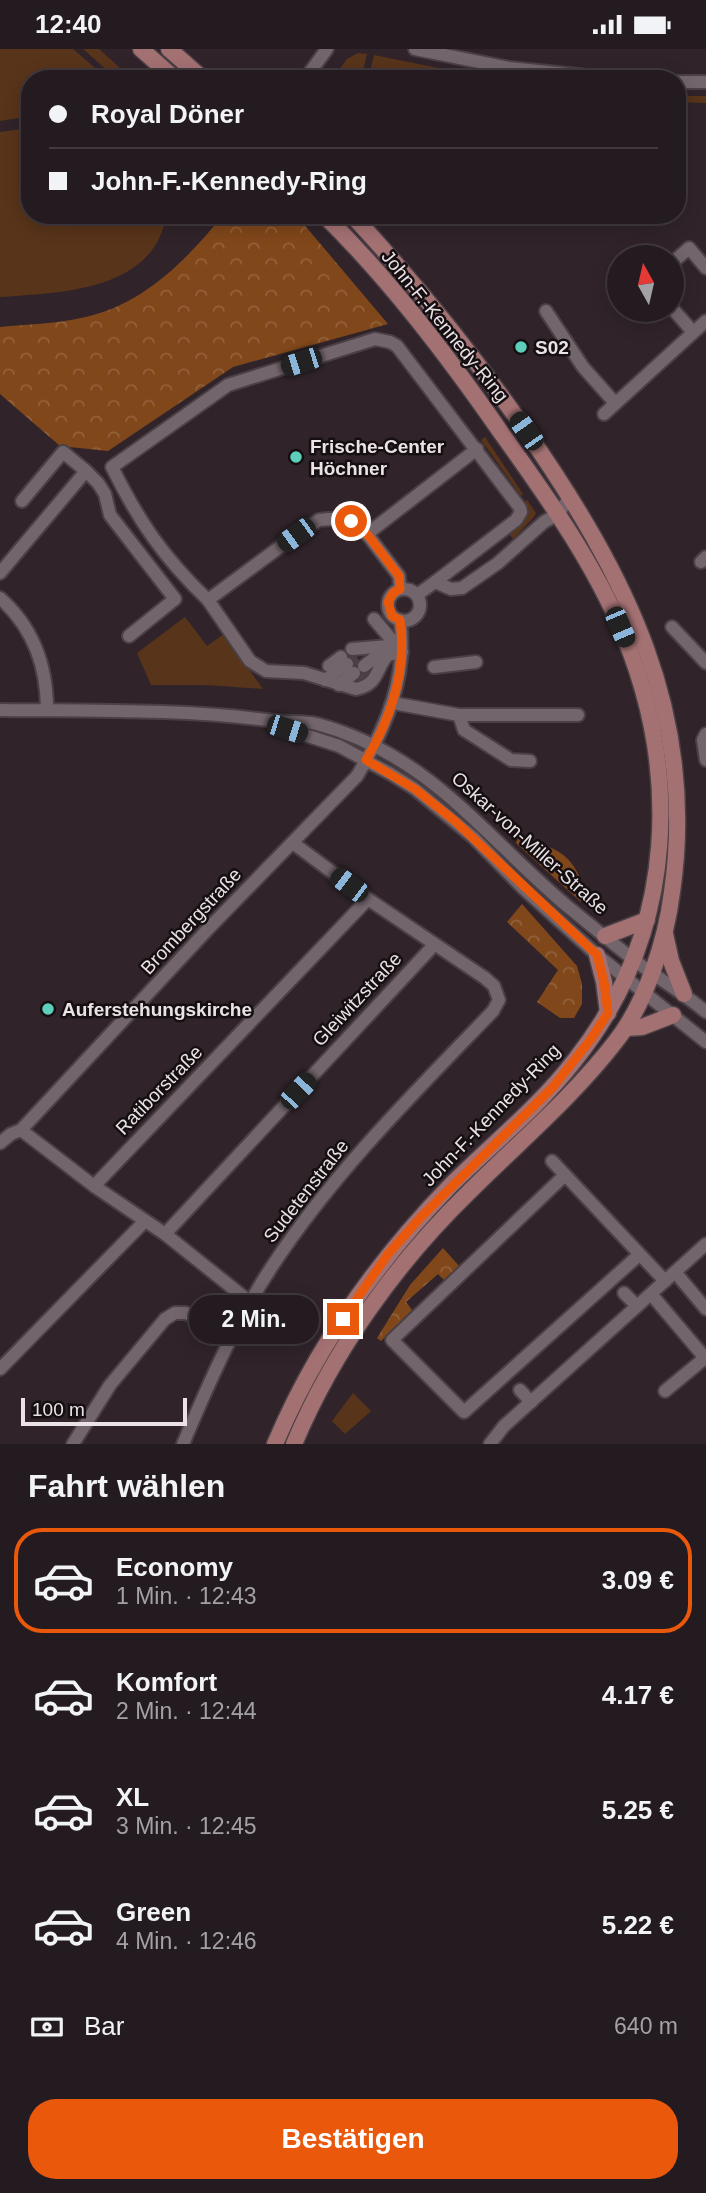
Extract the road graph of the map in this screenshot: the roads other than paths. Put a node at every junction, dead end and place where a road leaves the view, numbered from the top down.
1 (141, 49) edge
2 (169, 49) edge
3 (327, 49) edge
4 (415, 49) edge
5 (165, 70) edge
6 (193, 70) edge
7 (312, 70) edge
8 (529, 70) edge
9 (686, 82) edge
10 (706, 82) edge
11 (332, 224) edge
12 (360, 224) edge
13 (684, 252) edge
14 (706, 268) edge
15 (546, 311) dead end
16 (706, 321) edge
17 (684, 322) edge
18 (693, 332) junction
19 (615, 403) junction
20 (604, 414) dead end
21 (477, 449) junction
22 (86, 471) junction
23 (570, 497) junction
24 (22, 501) dead end
25 (551, 518) junction
26 (367, 534) junction
27 (0, 573) edge
28 (435, 582) junction
29 (400, 589) junction
30 (416, 595) junction
31 (0, 598) edge
32 (208, 600) junction
33 (374, 619) dead end
34 (400, 620) junction
35 (672, 627) dead end
36 (129, 636) dead end
37 (395, 647) junction
38 (476, 662) dead end
39 (706, 663) edge
40 (329, 666) dead end
41 (356, 666) junction
42 (434, 667) dead end
43 (325, 680) junction
44 (393, 702) junction
45 (0, 710) edge
46 (47, 711) junction
47 (459, 715) junction
48 (578, 715) dead end
49 (280, 722) junction
50 (706, 734) edge
51 (375, 746) junction
52 (706, 759) edge
53 (366, 760) junction
54 (530, 761) dead end
55 (293, 843) junction
56 (368, 899) junction
57 (647, 920) junction
58 (665, 934) junction
59 (605, 936) junction
60 (434, 945) junction
61 (597, 955) junction
62 (633, 959) junction
63 (651, 972) junction
64 (626, 978) junction
65 (643, 991) junction
66 (684, 994) junction
67 (706, 1012) edge
68 (608, 1013) junction
69 (673, 1015) junction
70 (626, 1028) junction
71 (706, 1042) edge
72 (0, 1125) edge
73 (16, 1132) junction
74 (0, 1143) edge
75 (552, 1161) dead end
76 (565, 1175) junction
77 (94, 1186) junction
78 (144, 1221) junction
79 (165, 1234) junction
80 (706, 1244) edge
81 (639, 1255) junction
82 (670, 1277) junction
83 (624, 1293) dead end
84 (650, 1294) junction
85 (250, 1302) junction
86 (637, 1306) junction
87 (706, 1309) edge
88 (234, 1336) junction
89 (706, 1359) edge
90 (0, 1369) edge
91 (520, 1390) dead end
92 (665, 1391) dead end
93 (531, 1402) junction
94 (73, 1444) edge
95 (183, 1444) edge
96 (275, 1444) edge
97 (295, 1444) edge
98 (490, 1444) edge

1 - 5 main road
2 - 6 main road
3 - 7 street
4 - 8 street
9 - 10 street
11 - 25 main road, John-F.-Kennedy-Ring
12 - 23 main road, John-F.-Kennedy-Ring
13 - 14 street
15 - 19 street
16 - 18 street
17 - 18 street
18 - 19 street
19 - 20 street
21 - 26 street
21 - 28 street
21 - 32 street
22 - 24 street
22 - 27 street
22 - 36 street
23 - 25 street
23 - 58 main road, John-F.-Kennedy-Ring
25 - 28 street
25 - 57 main road, John-F.-Kennedy-Ring
26 - 29 street
26 - 32 street
28 - 30 street
29 - 30 street
29 - 34 street
30 - 34 street
31 - 46 street
32 - 43 street
33 - 37 street
34 - 37 street, Brombergstraße
35 - 39 street
37 - 41 street
37 - 41 street
37 - 44 street, Brombergstraße
38 - 42 street
40 - 41 street
41 - 43 street
41 - 43 street
44 - 47 street
44 - 51 street, Brombergstraße
45 - 46 street, Oskar-von-Miller-Straße
46 - 49 street, Oskar-von-Miller-Straße
47 - 48 street
47 - 54 street
49 - 51 street, Oskar-von-Miller-Straße
49 - 53 street, Oskar-von-Miller-Straße
50 - 52 street
51 - 53 street, Brombergstraße
51 - 59 street, Oskar-von-Miller-Straße
53 - 55 street, Brombergstraße
53 - 61 street, Oskar-von-Miller-Straße
55 - 56 street
55 - 73 street, Brombergstraße
56 - 60 street
56 - 77 street, Ratiborstraße
57 - 59 main road
57 - 62 main road, John-F.-Kennedy-Ring
58 - 63 main road, John-F.-Kennedy-Ring
58 - 66 main road
59 - 62 street, Oskar-von-Miller-Straße
60 - 79 street, Gleiwitzstraße
60 - 85 street, Sudetenstraße
61 - 64 street, Oskar-von-Miller-Straße
61 - 68 main road
62 - 63 street, Oskar-von-Miller-Straße
62 - 64 main road, John-F.-Kennedy-Ring
63 - 65 main road, John-F.-Kennedy-Ring
63 - 66 street, Oskar-von-Miller-Straße
64 - 65 street, Oskar-von-Miller-Straße
64 - 68 main road, John-F.-Kennedy-Ring
65 - 69 street, Oskar-von-Miller-Straße
65 - 70 main road, John-F.-Kennedy-Ring
66 - 67 street, Oskar-von-Miller-Straße
68 - 96 main road, John-F.-Kennedy-Ring
69 - 70 main road
69 - 71 street, Oskar-von-Miller-Straße
70 - 97 main road, John-F.-Kennedy-Ring
72 - 73 street
73 - 74 street, Brombergstraße
73 - 77 street
75 - 76 street
76 - 81 street
76 - 81 street
77 - 78 street
78 - 79 street
78 - 90 street
79 - 85 street
80 - 82 street
81 - 82 street
82 - 84 street
82 - 87 street
83 - 86 street
84 - 86 street
84 - 89 street
85 - 88 street, Sudetenstraße
86 - 93 street
88 - 94 street
88 - 95 street, Sudetenstraße
89 - 92 street
91 - 93 street
93 - 98 street

